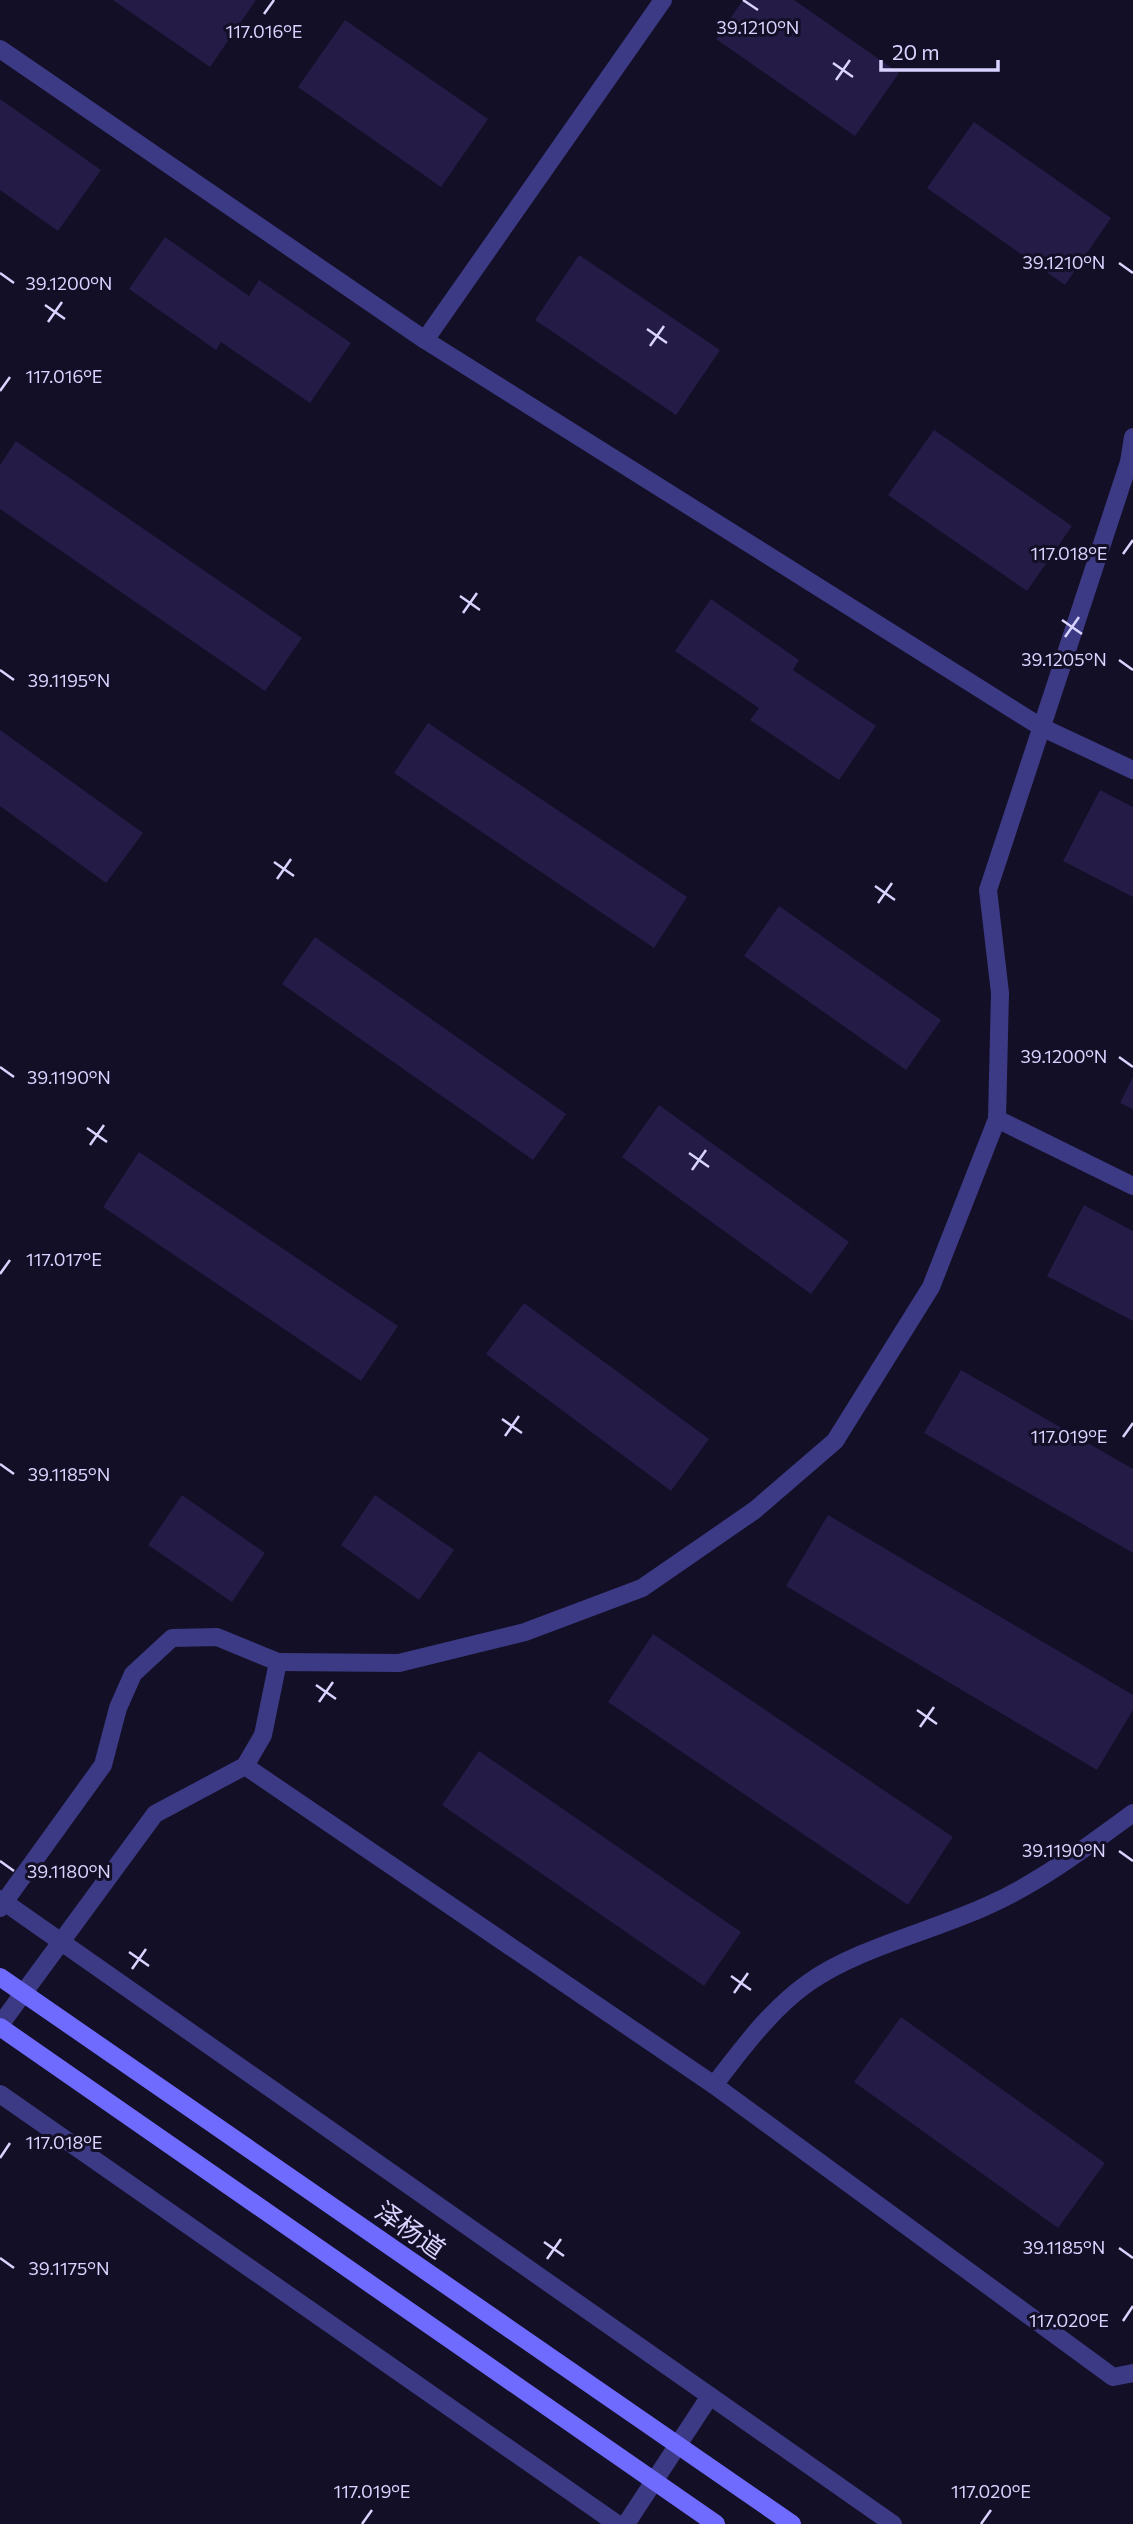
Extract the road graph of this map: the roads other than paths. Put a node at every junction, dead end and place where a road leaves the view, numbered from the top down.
1 (663, 0) edge
2 (0, 49) edge
3 (425, 340) junction
4 (1133, 437) edge
5 (1041, 727) junction
6 (1133, 770) edge
7 (997, 1119) junction
8 (1133, 1186) edge
9 (278, 1662) junction
10 (245, 1766) junction
11 (1133, 1813) edge
12 (1, 1903) edge
13 (61, 1940) junction
14 (0, 1977) edge
15 (22, 1993) junction
16 (0, 2026) edge
17 (713, 2085) junction
18 (0, 2094) edge
19 (1133, 2373) edge
20 (710, 2396) junction
21 (678, 2445) junction
22 (654, 2480) junction
23 (617, 2524) edge
24 (626, 2524) edge
25 (716, 2524) edge
26 (792, 2524) edge
27 (893, 2524) edge

1 - 3 street
2 - 3 street
3 - 5 street
4 - 5 street
5 - 6 street
5 - 7 street
7 - 8 street
7 - 9 street
9 - 10 street
9 - 12 street
10 - 13 street
10 - 17 street
11 - 17 street
12 - 13 street
13 - 15 street
13 - 20 street
14 - 15 main road, 泽杨道
15 - 16 street
15 - 21 main road, 泽杨道
16 - 22 main road
17 - 19 street
18 - 23 street
20 - 21 street
20 - 27 street
21 - 22 street
21 - 26 main road, 泽杨道
22 - 24 street
22 - 25 main road

